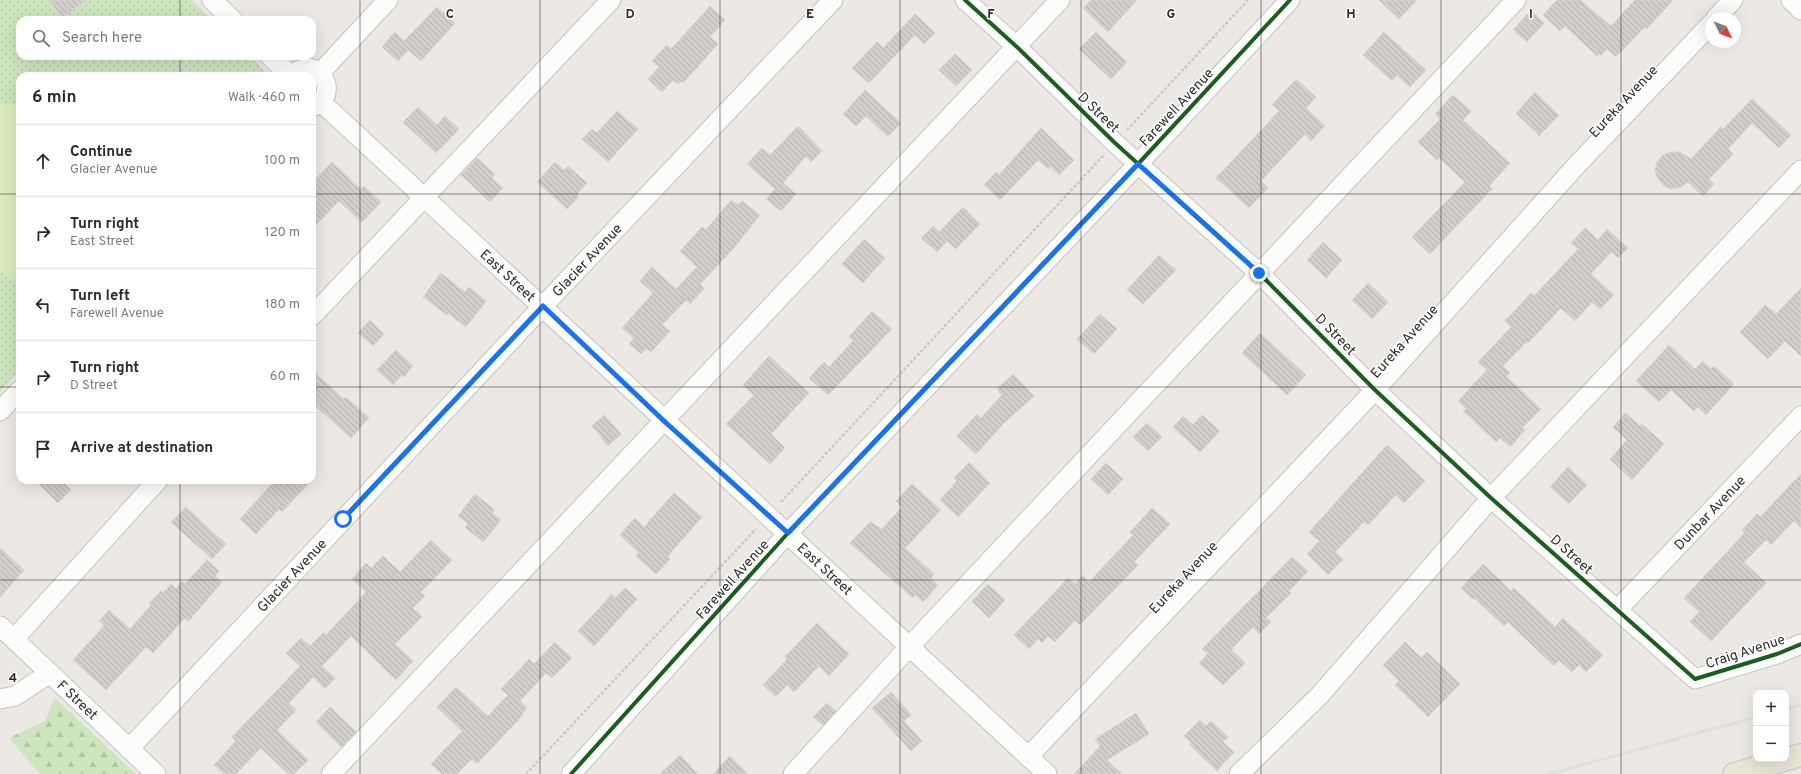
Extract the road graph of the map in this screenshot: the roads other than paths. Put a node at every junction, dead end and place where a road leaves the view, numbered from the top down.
1 (212, 0) edge
2 (388, 0) edge
3 (611, 0) edge
4 (833, 0) edge
5 (965, 0) edge
6 (1060, 0) edge
7 (1290, 0) edge
8 (1516, 0) edge
9 (1734, 0) edge
10 (1791, 0) edge
11 (1801, 10) edge
12 (1722, 12) edge
13 (229, 16) edge
14 (1705, 30) edge
15 (1017, 47) junction
16 (274, 60) edge
17 (287, 72) edge
18 (297, 72) edge
19 (320, 73) junction
20 (317, 105) edge
21 (1138, 164) junction
22 (1801, 170) edge
23 (426, 198) junction
24 (1259, 273) junction
25 (543, 306) junction
26 (316, 312) edge
27 (1375, 390) junction
28 (16, 394) edge
29 (0, 411) edge
30 (1801, 416) edge
31 (664, 421) junction
32 (154, 484) edge
33 (1491, 498) junction
34 (788, 533) junction
35 (1618, 609) junction
36 (0, 626) edge
37 (14, 639) junction
38 (1801, 644) edge
39 (908, 647) junction
40 (50, 673) junction
41 (1695, 679) joint
42 (0, 699) edge
43 (129, 749) junction
44 (1028, 757) junction
45 (1800, 758) edge
46 (156, 774) edge
47 (332, 774) edge
48 (571, 774) edge
49 (793, 774) edge
50 (1047, 774) edge
51 (1239, 774) edge
52 (1734, 774) edge

1 - 13 street
2 - 19 street
3 - 23 street
4 - 25 street, Glacier Avenue
5 - 15 street, D Street
6 - 15 street
7 - 21 street, Farewell Avenue
8 - 24 street
9 - 12 street
10 - 11 street
14 - 27 street, Eureka Avenue
15 - 21 street, D Street
15 - 31 street
16 - 17 street
18 - 19 street
19 - 20 street
20 - 23 street, East Street
21 - 24 street, D Street
21 - 34 street, Farewell Avenue
22 - 33 street
23 - 25 street, East Street
23 - 26 street
24 - 27 street, D Street
24 - 39 street
25 - 31 street, East Street
25 - 43 street, Glacier Avenue
27 - 33 street, D Street
27 - 44 street, Eureka Avenue
28 - 29 street
30 - 35 street, Dunbar Avenue
31 - 34 street, East Street
31 - 47 street
32 - 37 street
33 - 35 street, D Street
33 - 51 street
34 - 39 street, East Street
34 - 48 street, Farewell Avenue
35 - 41 street, D Street
36 - 37 street, F Street
37 - 40 street, F Street
38 - 41 street, Craig Avenue
39 - 44 street, East Street
39 - 49 street
40 - 42 street
40 - 43 street, F Street
43 - 46 street, F Street
44 - 50 street, East Street
45 - 52 main road

